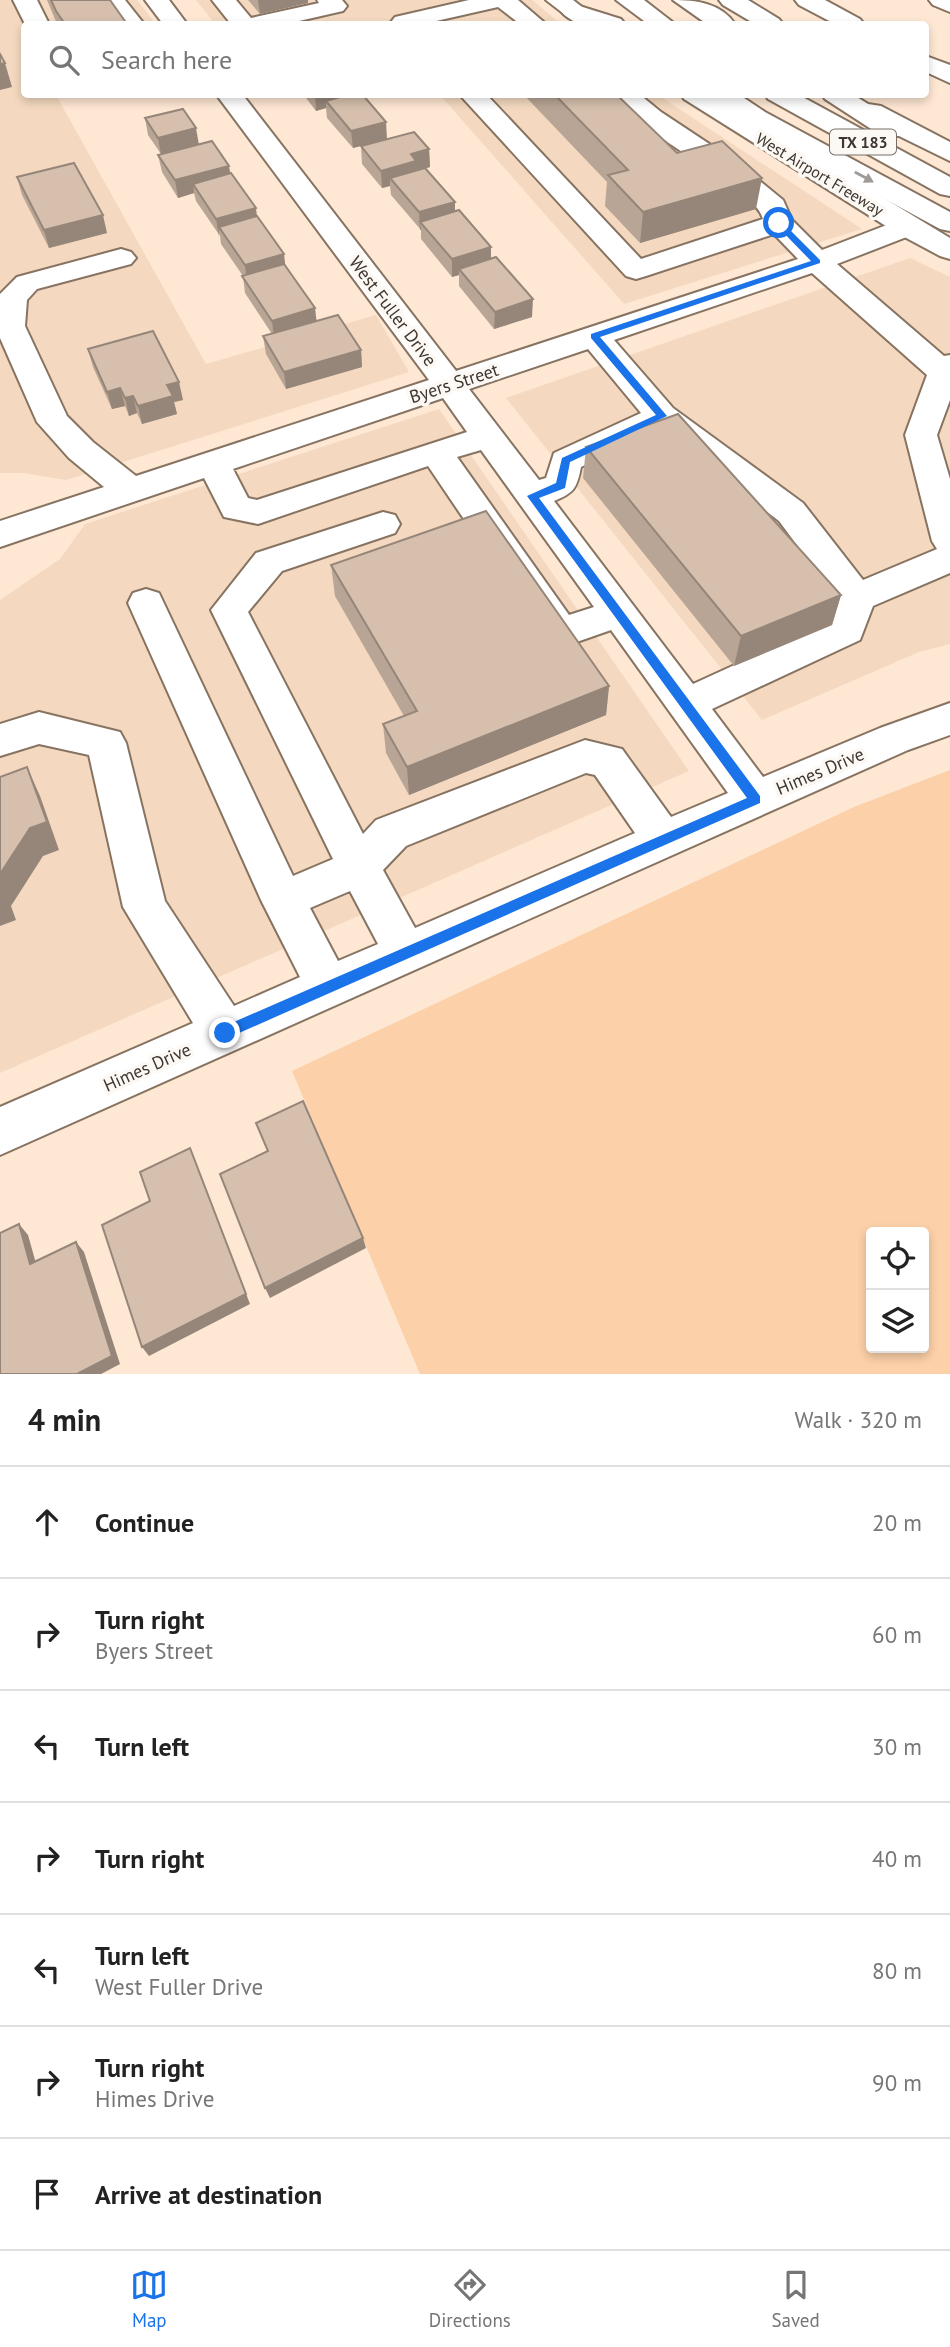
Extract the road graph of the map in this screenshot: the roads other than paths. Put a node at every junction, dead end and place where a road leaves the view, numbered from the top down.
1 (25, 0) edge
2 (113, 0) edge
3 (156, 0) edge
4 (224, 0) edge
5 (329, 0) edge
6 (501, 0) edge
7 (628, 0) edge
8 (685, 0) edge
9 (731, 0) edge
10 (807, 0) edge
11 (941, 0) edge
12 (950, 5) edge
13 (574, 12) edge
14 (36, 21) edge
15 (130, 21) edge
16 (173, 21) edge
17 (241, 21) edge
18 (270, 21) edge
19 (407, 21) edge
20 (530, 21) edge
21 (603, 21) edge
22 (659, 21) edge
23 (718, 21) edge
24 (766, 21) edge
25 (846, 21) edge
26 (929, 64) edge
27 (950, 75) edge
28 (231, 98) edge
29 (475, 98) edge
30 (628, 98) edge
31 (699, 98) edge
32 (726, 98) edge
33 (784, 98) edge
34 (840, 98) edge
35 (849, 98) edge
36 (950, 153) edge
37 (950, 167) edge
38 (950, 188) edge
39 (779, 223) junction
40 (950, 223) edge
41 (907, 227) junction
42 (950, 250) edge
43 (121, 258) dead end
44 (817, 262) junction
45 (594, 336) junction
46 (947, 369) edge
47 (449, 384) junction
48 (662, 416) junction
49 (488, 437) junction
50 (436, 453) junction
51 (213, 463) junction
52 (131, 491) junction
53 (532, 496) junction
54 (383, 524) dead end
55 (0, 534) edge
56 (950, 541) edge
57 (572, 550) junction
58 (950, 558) edge
59 (517, 570) junction
60 (857, 598) junction
61 (146, 603) dead end
62 (618, 613) junction
63 (686, 704) junction
64 (950, 719) edge
65 (0, 740) edge
66 (756, 799) junction
67 (663, 840) junction
68 (359, 867) junction
69 (284, 900) junction
70 (406, 953) junction
71 (328, 987) junction
72 (225, 1033) junction
73 (0, 1131) edge

1 - 14 main road
2 - 15 main road
3 - 16 main road
4 - 17 main road
5 - 18 main road
6 - 19 main road
6 - 20 main road
7 - 22 main road
8 - 23 main road
9 - 24 main road
10 - 25 main road
11 - 12 main road
13 - 21 main road
26 - 27 main road
28 - 47 main road, West Fuller Drive
29 - 39 main road
30 - 39 main road
31 - 41 main road, West Airport Freeway
32 -> 40 main road
33 - 38 main road, TX 183
34 - 37 main road
35 - 36 main road
39 - 44 main road
41 - 42 main road, West Airport Freeway
41 - 44 main road, Byers Street
43 - 52 main road
44 - 45 main road, Byers Street
44 - 46 main road
45 - 47 main road, Byers Street
45 - 48 main road
46 - 56 main road
47 - 49 main road, West Fuller Drive
47 - 51 main road, Byers Street
48 - 53 main road
48 - 60 main road
49 - 50 main road
49 - 53 main road, West Fuller Drive
50 - 51 main road
50 - 59 main road
51 - 52 main road, Byers Street
52 - 55 main road, Byers Street
53 - 57 main road, West Fuller Drive
54 - 68 main road
57 - 59 main road
57 - 62 main road, West Fuller Drive
58 - 60 main road
59 - 62 main road
60 - 63 main road
61 - 69 main road
62 - 63 main road, West Fuller Drive
63 - 66 main road, West Fuller Drive
64 - 66 main road, Himes Drive
65 - 72 main road
66 - 67 main road, Himes Drive
67 - 68 main road
67 - 70 main road, Himes Drive
68 - 69 main road
68 - 70 main road
69 - 71 main road
70 - 71 main road, Himes Drive
71 - 72 main road, Himes Drive
72 - 73 main road, Himes Drive

